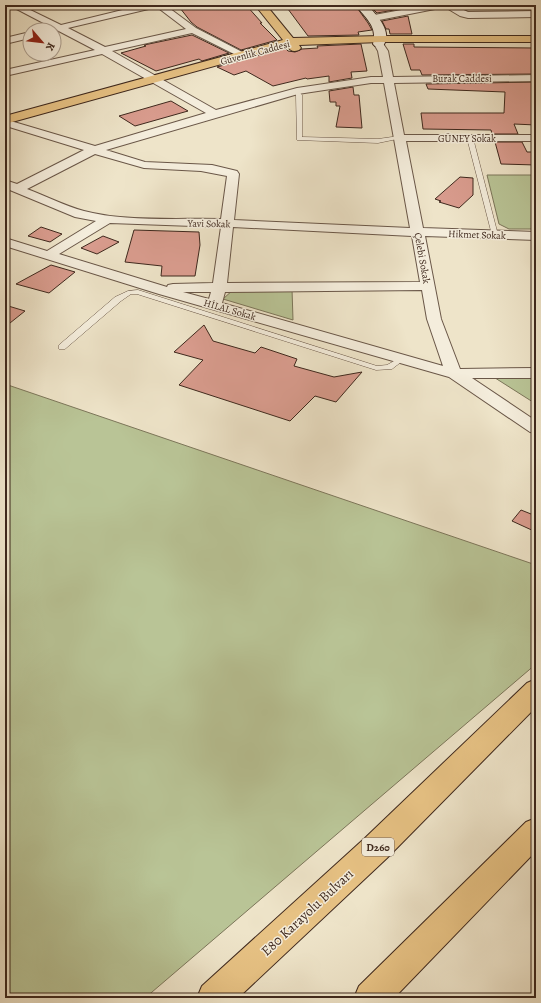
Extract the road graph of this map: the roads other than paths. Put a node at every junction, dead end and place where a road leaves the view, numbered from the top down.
1 (13, 5) edge
2 (154, 5) edge
3 (160, 5) edge
4 (260, 5) edge
5 (361, 5) edge
6 (443, 5) edge
7 (447, 5) edge
8 (536, 14) edge
9 (374, 18) junction
10 (51, 22) edge
11 (62, 27) joint
12 (294, 29) dead end
13 (193, 30) junction
14 (22, 37) edge
15 (5, 40) edge
16 (536, 40) edge
17 (380, 41) junction
18 (298, 44) junction
19 (536, 44) edge
20 (103, 50) junction
21 (243, 55) junction
22 (5, 73) edge
23 (536, 78) edge
24 (388, 79) junction
25 (160, 81) junction
26 (297, 91) junction
27 (215, 114) junction
28 (7, 123) edge
29 (399, 138) junction
30 (470, 138) junction
31 (536, 138) edge
32 (94, 150) junction
33 (13, 190) edge
34 (107, 220) junction
35 (227, 223) junction
36 (419, 232) junction
37 (495, 235) junction
38 (536, 236) edge
39 (5, 242) edge
40 (49, 255) junction
41 (428, 286) junction
42 (220, 287) junction
43 (164, 291) junction
44 (214, 305) junction
45 (62, 347) dead end
46 (401, 358) junction
47 (536, 373) edge
48 (455, 374) junction
49 (536, 428) edge
50 (536, 690) edge
51 (535, 833) edge
52 (214, 998) edge
53 (371, 998) edge

1 - 10 street
2 - 11 street
3 - 13 street
4 - 18 main road
5 - 9 street
6 - 9 street
7 - 8 street
9 - 17 street
11 - 20 street
12 - 18 main road
13 - 20 street
13 - 21 street
14 - 15 street
16 - 17 main road, Güvenlik Caddesi
17 - 18 main road, Güvenlik Caddesi
17 - 19 main road, Güvenlik Caddesi
17 - 24 street, Çelebi Sokak
18 - 21 main road, Güvenlik Caddesi
18 - 25 main road, Güvenlik Caddesi
20 - 22 street
20 - 25 street
21 - 25 main road, Güvenlik Caddesi
23 - 24 street, Burak Caddesi
24 - 26 street, Burak Caddesi
24 - 29 street, Çelebi Sokak
25 - 27 street
25 - 28 main road, Güvenlik Caddesi
26 - 27 street, Burak Caddesi
26 - 29 lane
27 - 32 street, Burak Caddesi
28 - 32 street
29 - 30 street, GÜNEY Sokak
29 - 36 street, Çelebi Sokak
30 - 31 street, GÜNEY Sokak
30 - 37 lane
32 - 33 street, Burak Caddesi
32 - 35 street
33 - 34 street, Yavi Sokak
34 - 35 street, Yavi Sokak
34 - 40 street
35 - 36 street, Yavi Sokak
35 - 42 street
36 - 37 street, Hikmet Sokak
36 - 41 street, Çelebi Sokak
37 - 38 street, Hikmet Sokak
39 - 40 street, HİLAL Sokak
40 - 43 street, HİLAL Sokak
41 - 42 street
41 - 48 street, Çelebi Sokak
42 - 43 street
42 - 44 street
43 - 44 street, HİLAL Sokak
44 - 46 street, HİLAL Sokak
45 - 46 lane
46 - 48 street, HİLAL Sokak
47 - 48 street
48 - 49 street, Çelebi Sokak
50 - 52 main road, E80 Karayolu Bulvarı / D260
51 - 53 main road

